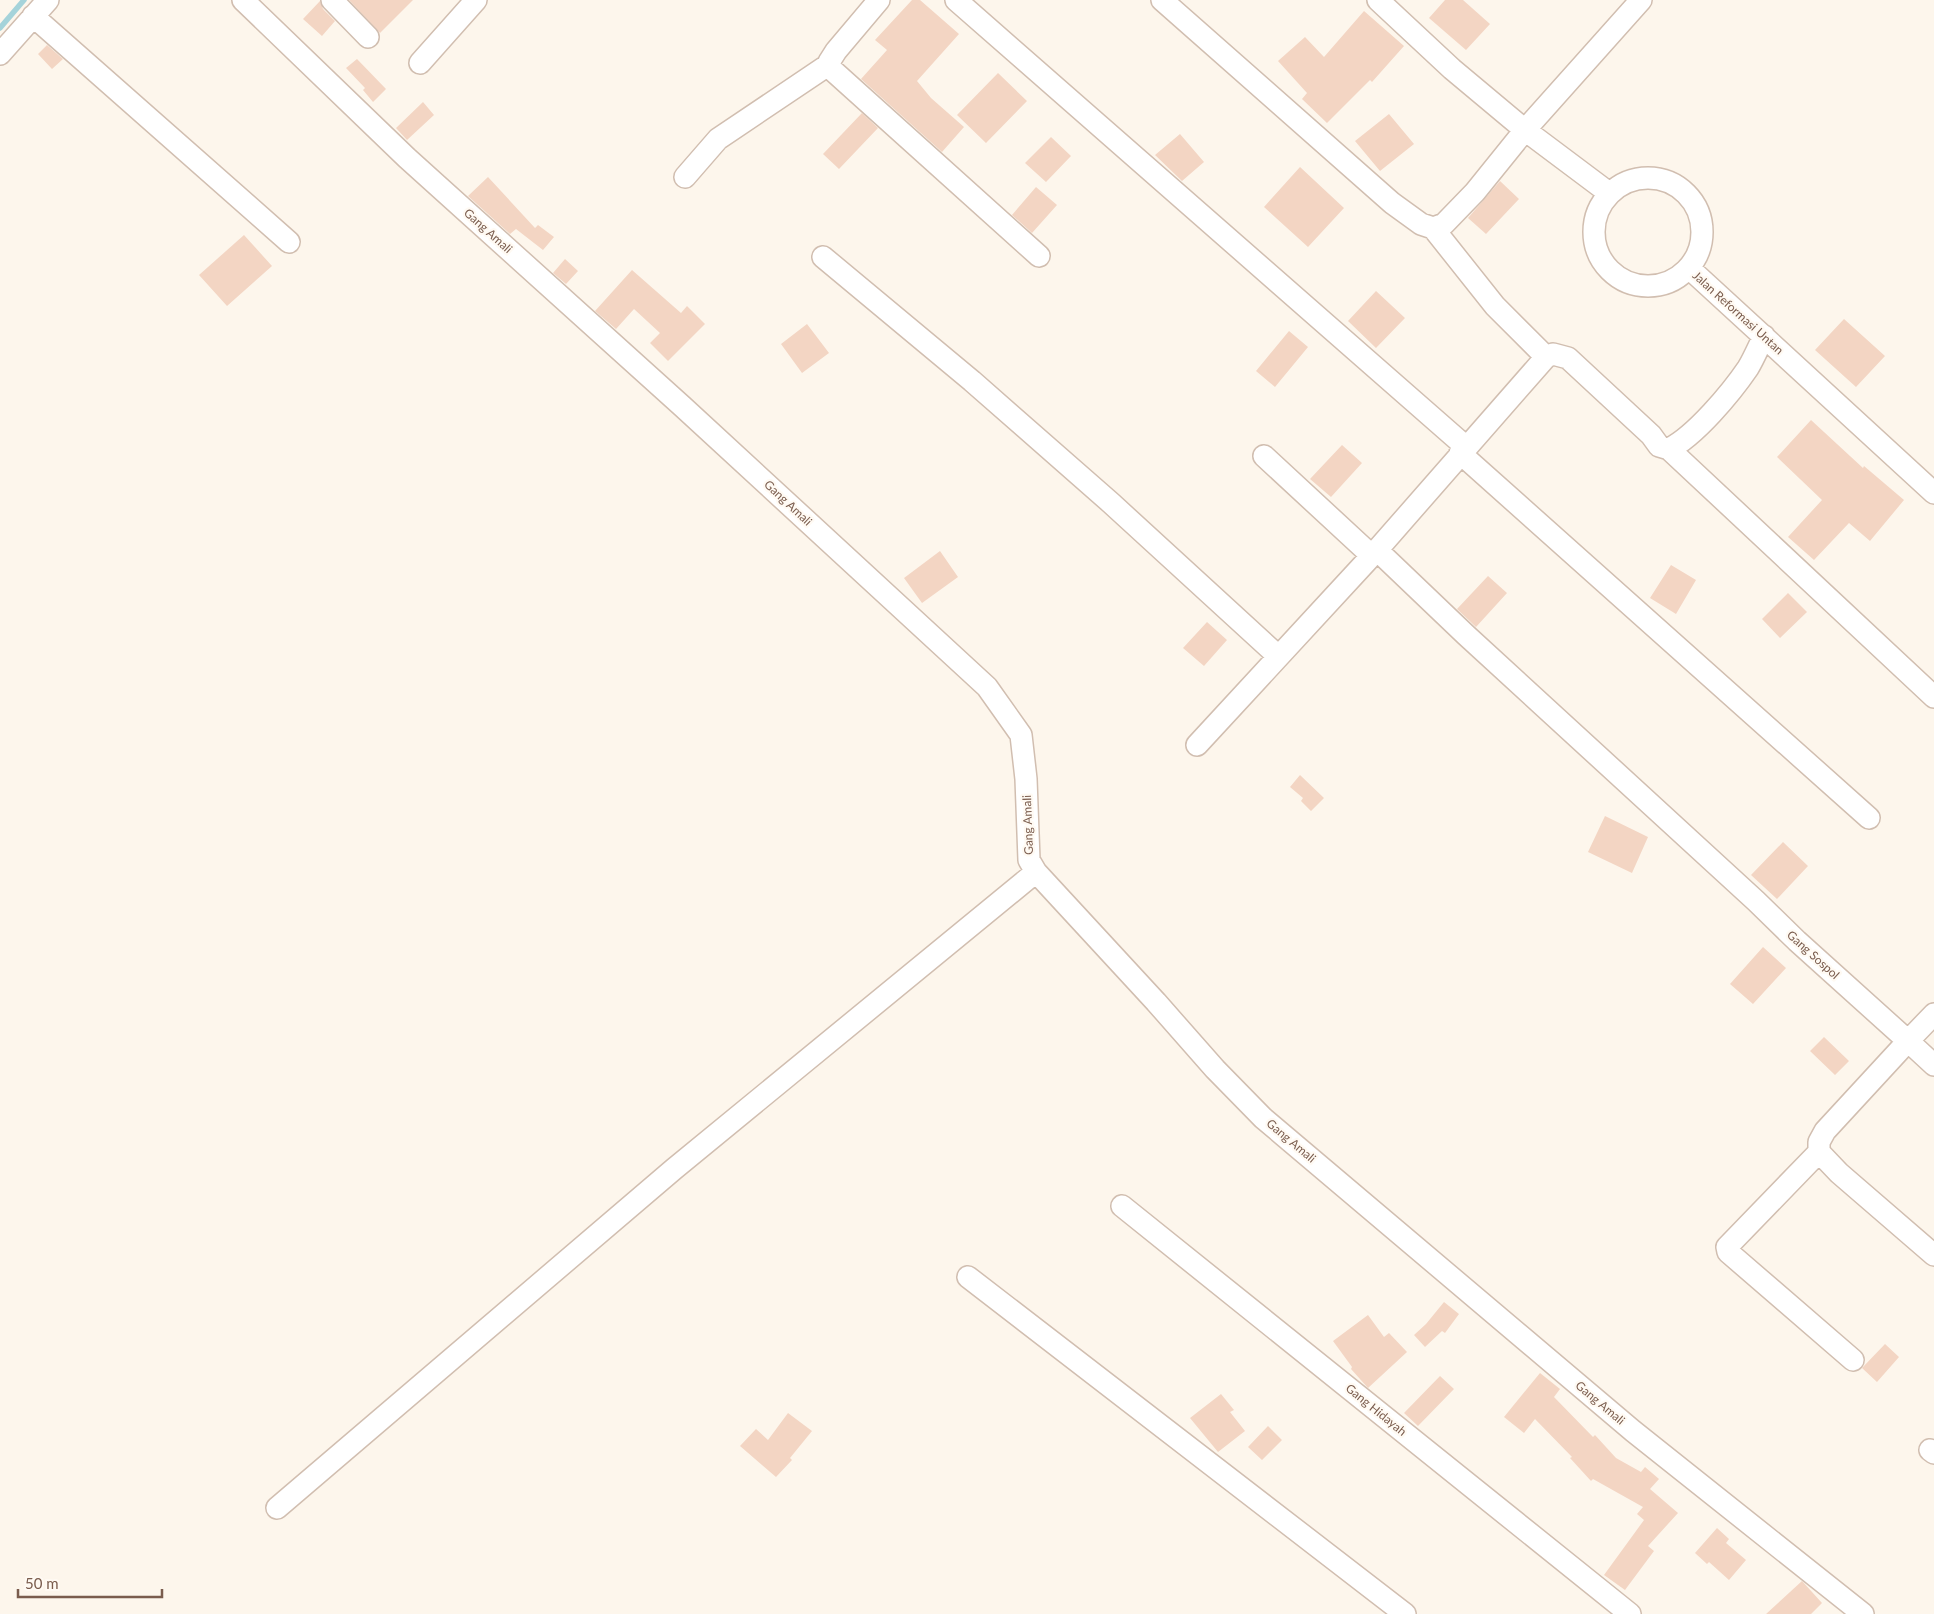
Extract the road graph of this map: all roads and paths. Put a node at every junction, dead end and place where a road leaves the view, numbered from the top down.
1 (48, 0) edge
2 (243, 0) edge
3 (332, 0) edge
4 (476, 0) edge
5 (879, 0) edge
6 (956, 0) edge
7 (1162, 0) edge
8 (1378, 0) edge
9 (1641, 0) edge
10 (33, 16) junction
11 (368, 37) dead end
12 (0, 54) edge
13 (420, 63) dead end
14 (828, 65) junction
15 (1526, 130) junction
16 (685, 177) dead end
17 (1609, 193) junction
18 (1433, 228) junction
19 (289, 242) dead end
20 (824, 256) dead end
21 (1039, 256) dead end
22 (1688, 268) junction
23 (1764, 336) junction
24 (1546, 357) junction
25 (1669, 449) junction
26 (1463, 450) junction
27 (1264, 456) dead end
28 (1934, 493) edge
29 (1374, 552) junction
30 (1278, 656) junction
31 (1934, 697) edge
32 (1197, 745) dead end
33 (1869, 818) dead end
34 (1036, 872) junction
35 (1934, 1014) edge
36 (1908, 1041) junction
37 (1934, 1065) edge
38 (1819, 1152) junction
39 (1122, 1206) dead end
40 (1934, 1255) edge
41 (968, 1276) dead end
42 (1853, 1360) dead end
43 (277, 1508) dead end
44 (1405, 1614) edge
45 (1630, 1614) edge
46 (1863, 1614) edge

1 - 10 street
2 - 34 street, Gang Amali
3 - 11 street
4 - 13 street
5 - 14 street
6 - 26 street
7 - 18 street
8 - 15 street
9 - 15 street
10 - 12 street
10 - 19 street
14 - 16 street
14 - 21 street
15 - 17 street
15 - 18 street
17 - 22 street, Jalan Reformasi Untan
17 - 22 street
18 - 24 street
20 - 30 street
22 - 23 street, Jalan Reformasi Untan
23 - 25 street
23 - 28 street, Jalan Reformasi Untan
24 - 25 street
24 - 26 street
25 - 31 street
26 - 29 street
26 - 33 street
27 - 29 street, Gang Sospol
29 - 30 street
29 - 36 street, Gang Sospol
30 - 32 street
34 - 43 street
34 - 46 street, Gang Amali
35 - 36 street
36 - 37 street, Gang Sospol
36 - 38 street
38 - 40 street
38 - 42 street
39 - 45 street, Gang Hidayah
41 - 44 street

